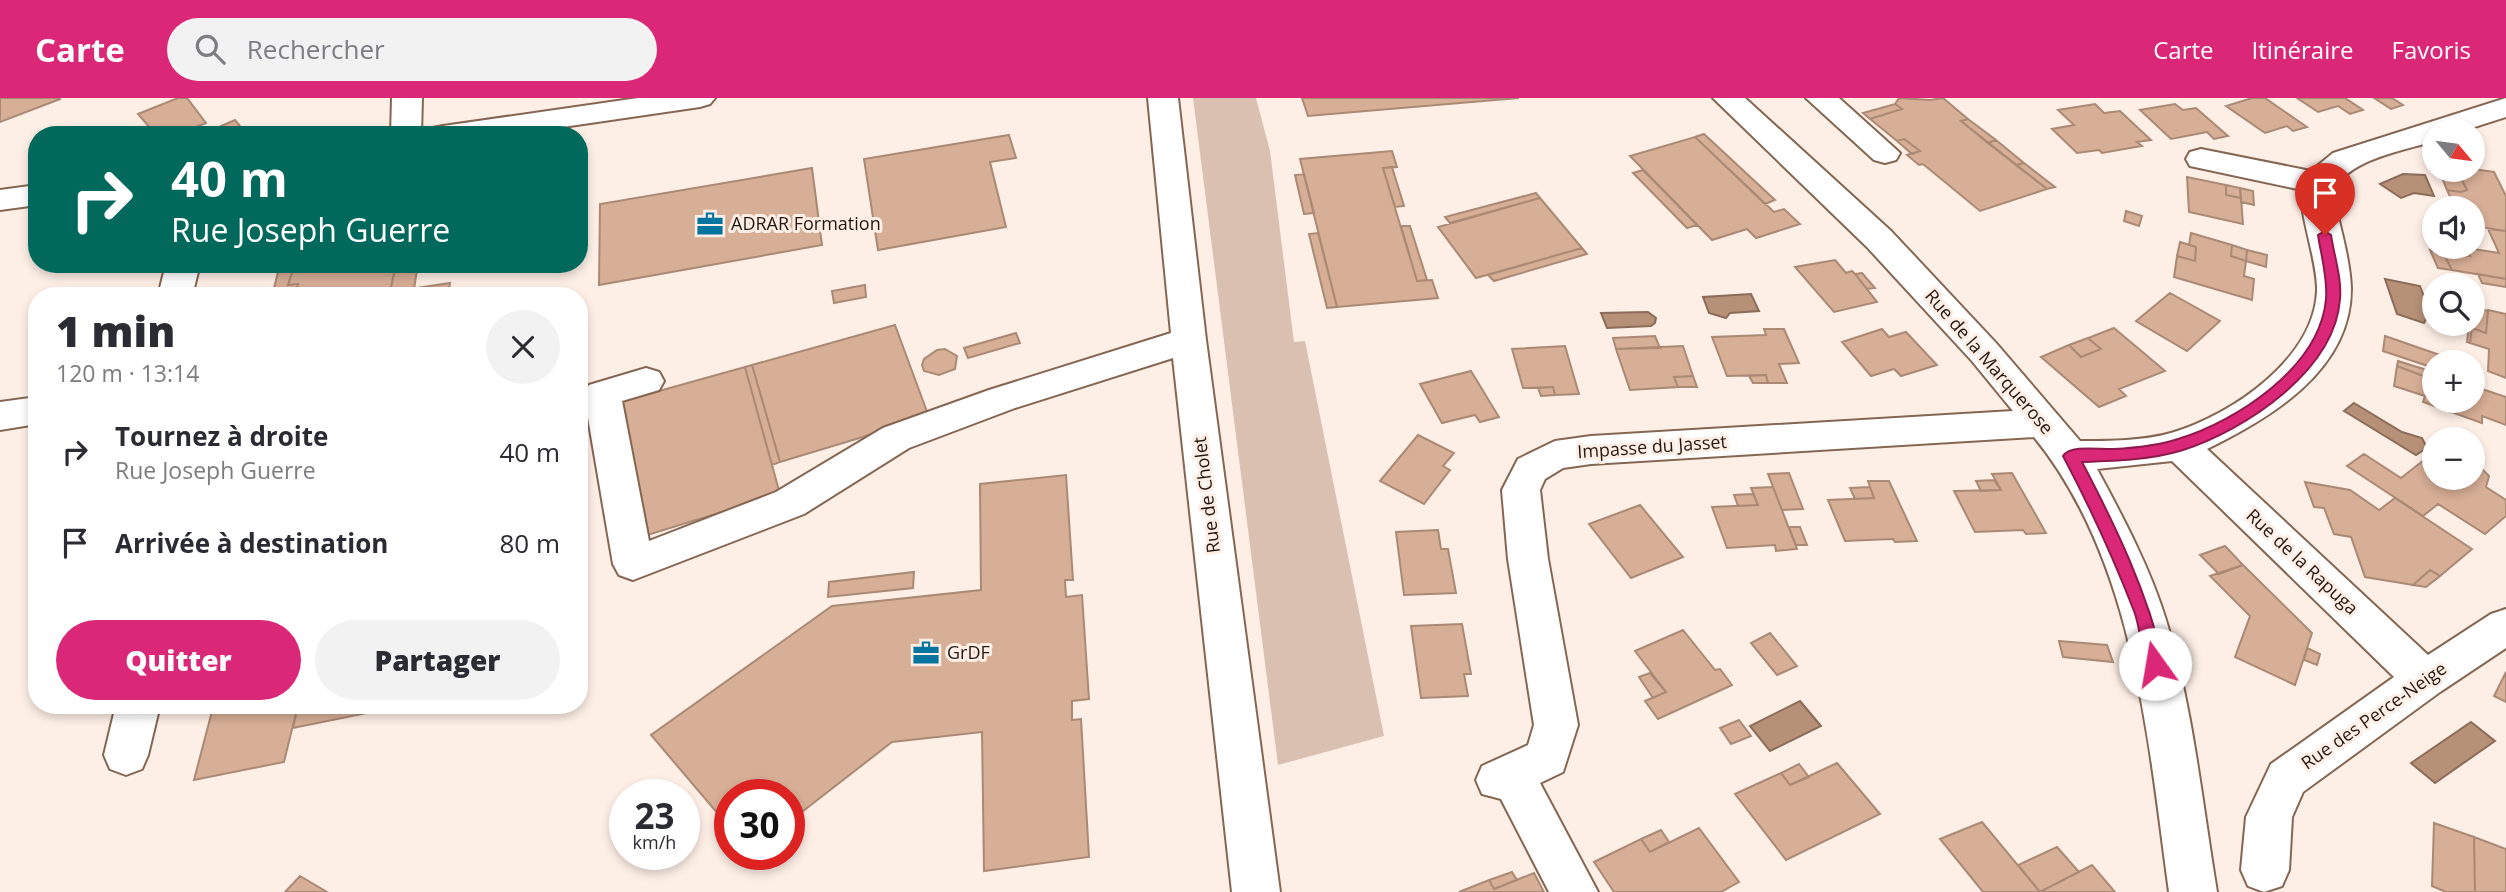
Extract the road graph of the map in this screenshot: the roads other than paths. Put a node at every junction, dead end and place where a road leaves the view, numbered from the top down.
1 (407, 98) edge
2 (700, 98) edge
3 (1163, 98) edge
4 (1728, 98) edge
5 (1821, 98) edge
6 (2506, 107) edge
7 (406, 126) edge
8 (506, 126) edge
9 (1885, 153) dead end
10 (2201, 159) dead end
11 (2320, 185) junction
12 (28, 196) edge
13 (0, 200) edge
14 (1189, 340) junction
15 (646, 381) dead end
16 (28, 411) edge
17 (0, 416) edge
18 (2042, 423) junction
19 (2179, 445) junction
20 (2071, 456) junction
21 (2506, 626) edge
22 (2425, 679) junction
23 (136, 714) edge
24 (126, 755) dead end
25 (2265, 870) dead end
26 (1256, 892) edge
27 (1574, 892) edge
28 (2193, 892) edge

1 - 7 street
2 - 8 street
3 - 14 street, Rue de Cholet
4 - 18 street, Rue de la Marquerose
5 - 9 street
6 - 11 street
10 - 11 street
11 - 19 street
12 - 13 street
14 - 15 street
14 - 26 street, Rue de Cholet
16 - 17 street
18 - 20 street, Rue de la Marquerose
18 - 27 street, Impasse du Jasset
19 - 20 street
19 - 22 street, Rue de la Rapuga
20 - 28 street, Rue de la Marquerose
21 - 22 street, Rue des Perce-Neige
22 - 25 street, Rue des Perce-Neige
23 - 24 street

